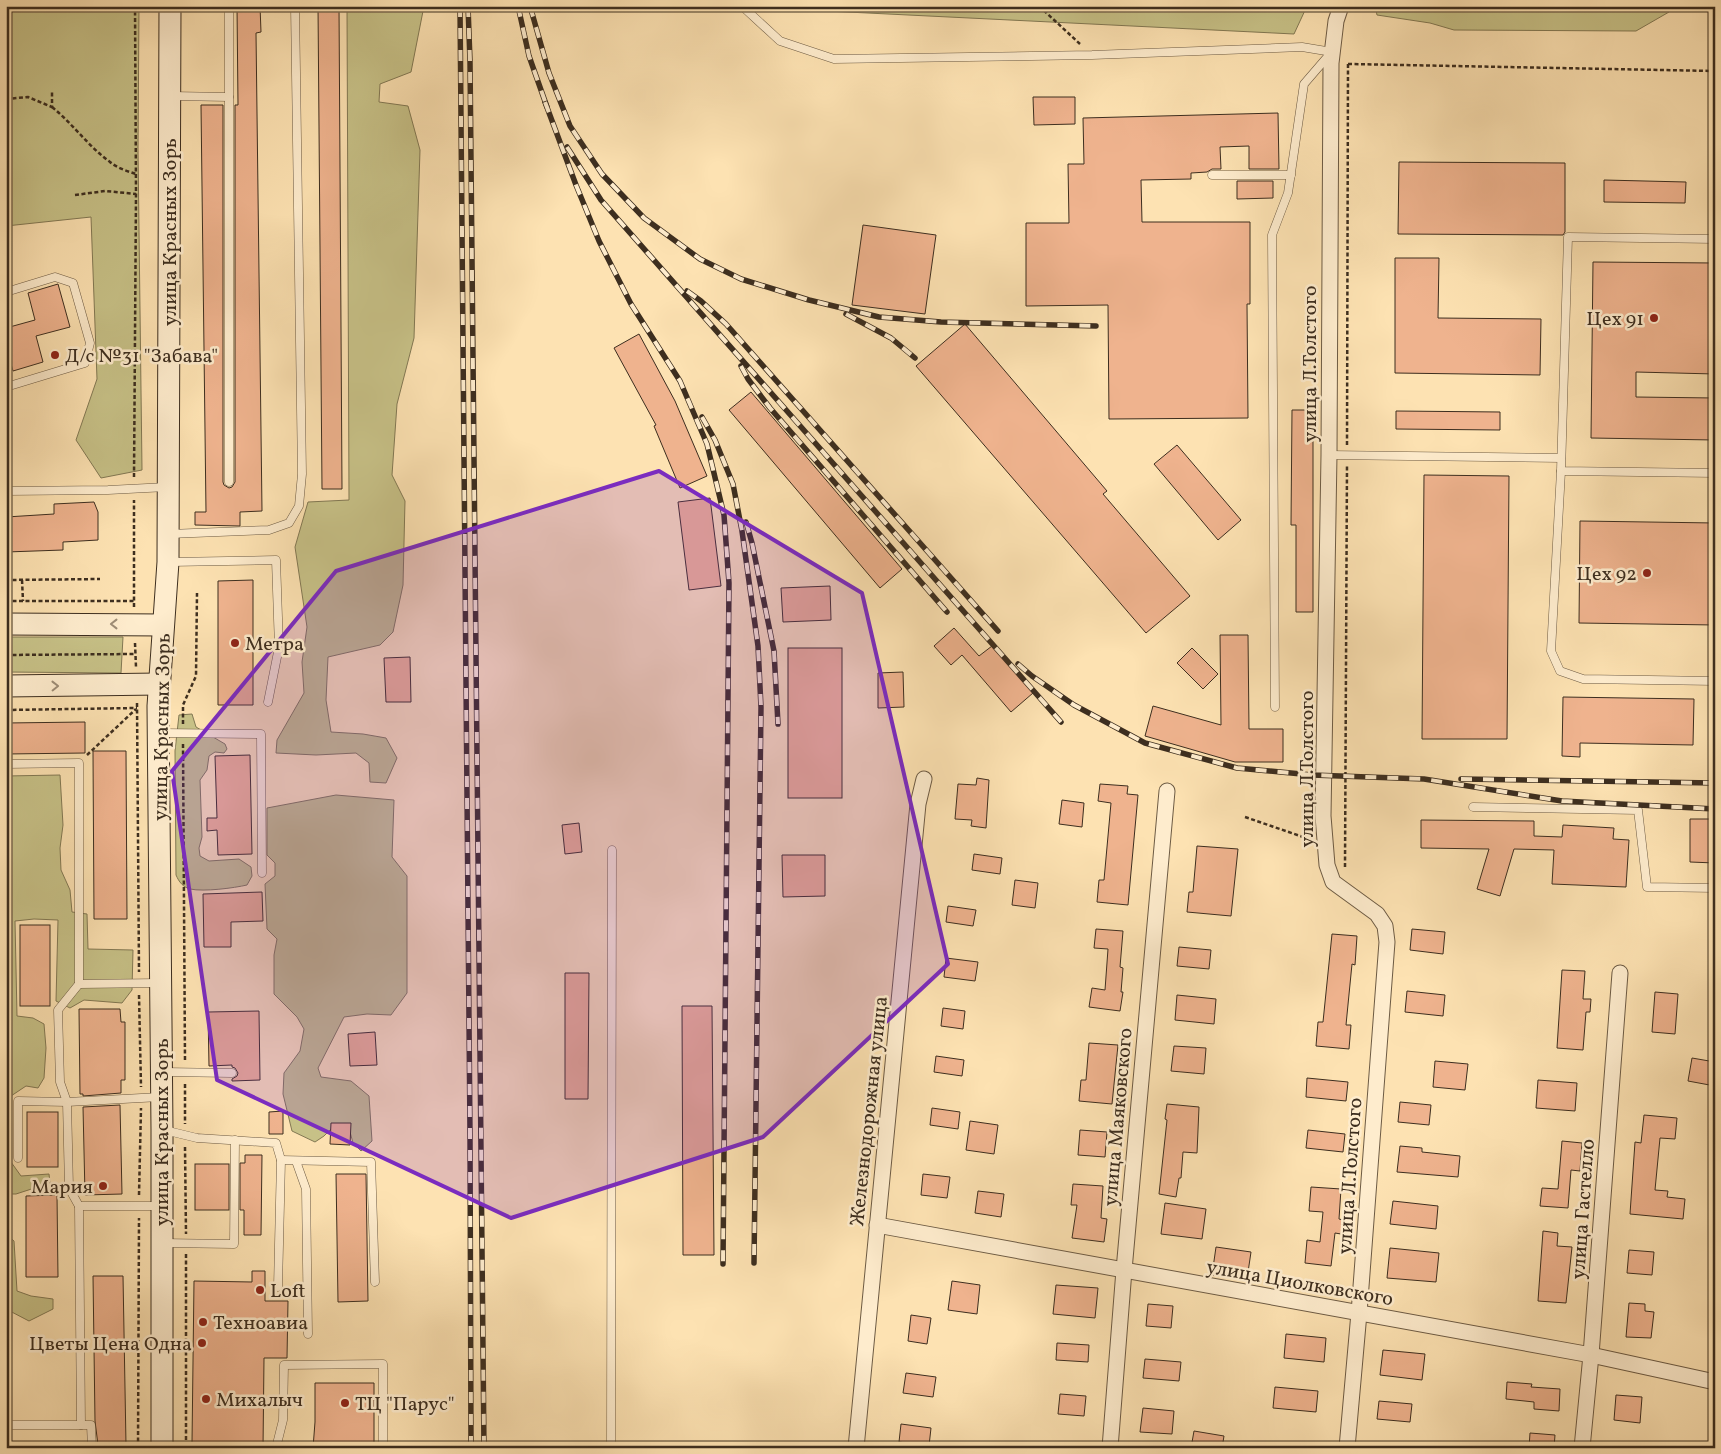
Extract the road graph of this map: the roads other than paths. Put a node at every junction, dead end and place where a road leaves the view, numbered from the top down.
1 (170, 6) edge
2 (229, 6) edge
3 (295, 6) edge
4 (742, 6) edge
5 (1341, 6) edge
6 (1332, 57) junction
7 (170, 96) junction
8 (229, 97) junction
9 (1212, 175) dead end
10 (1291, 175) junction
11 (1715, 239) edge
12 (6, 292) edge
13 (6, 387) edge
14 (1329, 455) junction
15 (1561, 458) junction
16 (1561, 471) junction
17 (1715, 473) edge
18 (229, 482) dead end
19 (167, 487) junction
20 (6, 491) edge
21 (167, 534) junction
22 (168, 562) junction
23 (6, 624) edge
24 (163, 625) junction
25 (1715, 681) edge
26 (159, 684) junction
27 (6, 686) edge
28 (268, 702) dead end
29 (1274, 707) dead end
30 (159, 733) junction
31 (6, 764) edge
32 (924, 779) dead end
33 (1167, 791) dead end
34 (1473, 807) dead end
35 (612, 850) dead end
36 (262, 873) dead end
37 (1715, 888) edge
38 (1620, 973) dead end
39 (161, 983) junction
40 (79, 984) junction
41 (162, 1072) junction
42 (232, 1073) dead end
43 (162, 1096) junction
44 (68, 1102) junction
45 (162, 1130) junction
46 (235, 1140) junction
47 (18, 1158) dead end
48 (281, 1160) junction
49 (296, 1161) junction
50 (79, 1206) junction
51 (161, 1206) junction
52 (877, 1225) junction
53 (161, 1243) junction
54 (1124, 1270) junction
55 (375, 1282) dead end
56 (278, 1286) dead end
57 (1359, 1313) junction
58 (308, 1334) dead end
59 (1591, 1355) junction
60 (1715, 1382) edge
61 (6, 1425) edge
62 (81, 1425) junction
63 (92, 1448) edge
64 (162, 1448) edge
65 (276, 1448) edge
66 (383, 1448) edge
67 (611, 1448) edge
68 (856, 1448) edge
69 (1110, 1448) edge
70 (1347, 1448) edge
71 (1582, 1448) edge

1 - 7 street, улица Красных Зорь
2 - 8 lane
3 - 21 lane
4 - 6 lane
5 - 6 street, улица Л.Толстого
6 - 10 lane
6 - 14 street, улица Л.Толстого
7 - 8 lane
7 - 19 street, улица Красных Зорь
8 - 18 lane
9 - 10 lane
10 - 29 lane
11 - 15 lane
12 - 13 lane
14 - 15 lane
14 - 57 street, улица Л.Толстого
15 - 16 lane
16 - 17 lane
16 - 25 lane
19 - 20 lane
19 - 21 street, улица Красных Зорь
21 - 22 street, улица Красных Зорь
22 - 24 street, улица Красных Зорь
22 - 28 lane
24 -> 23 street
24 - 26 street, улица Красных Зорь
27 -> 26 street
26 - 30 street, улица Красных Зорь
30 - 36 lane
30 - 39 street, улица Красных Зорь
31 - 40 lane
32 - 52 street, Железнодорожная улица
33 - 54 street, улица Маяковского
34 - 37 lane
35 - 67 lane
38 - 59 street, улица Гастелло
39 - 40 lane
39 - 41 street, улица Красных Зорь
40 - 44 lane
41 - 42 lane
41 - 43 street, улица Красных Зорь
43 - 44 lane
43 - 45 street, улица Красных Зорь
44 - 47 lane
44 - 50 lane
45 - 46 lane
45 - 51 street, улица Красных Зорь
46 - 48 lane
46 - 53 lane
48 - 49 lane
48 - 56 lane
49 - 55 lane
49 - 58 lane
50 - 51 lane
50 - 62 lane
51 - 53 street, улица Красных Зорь
52 - 54 street, улица Циолковского
52 - 68 street, Железнодорожная улица
53 - 64 street, улица Красных Зорь
54 - 57 street, улица Циолковского
54 - 69 street, улица Маяковского
57 - 59 street, улица Циолковского
57 - 70 street, улица Л.Толстого
59 - 60 street, улица Циолковского
59 - 71 street, улица Гастелло
61 - 62 lane
62 - 63 lane
65 - 66 lane

